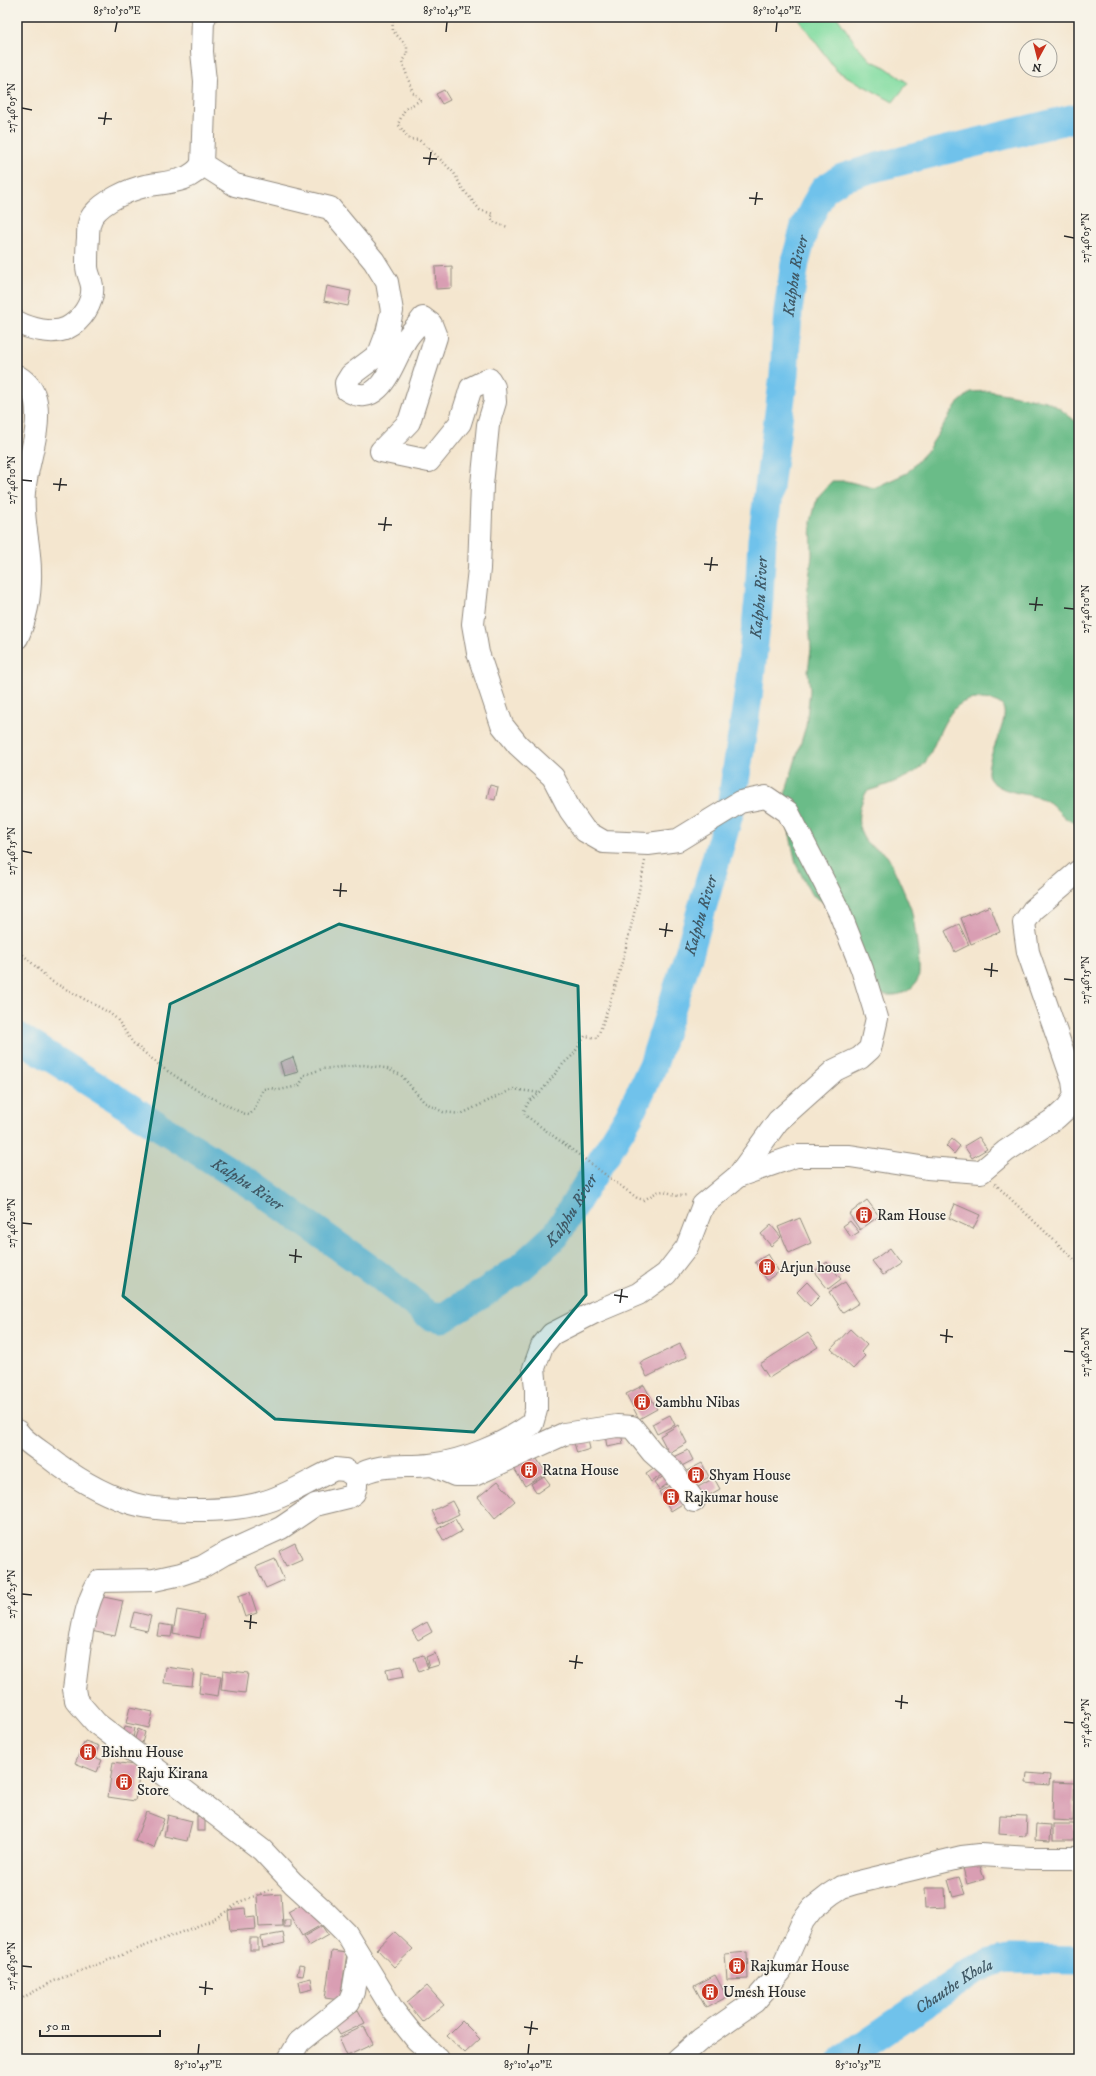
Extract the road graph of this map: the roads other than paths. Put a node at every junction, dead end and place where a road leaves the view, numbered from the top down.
1 (205, 17) edge
2 (202, 164) junction
3 (17, 322) edge
4 (17, 376) edge
5 (17, 638) edge
6 (1079, 871) edge
7 (738, 1176) junction
8 (17, 1431) edge
9 (432, 1465) junction
10 (356, 1477) junction
11 (694, 1501) dead end
12 (1079, 1858) edge
13 (359, 1956) junction
14 (290, 2059) edge
15 (438, 2059) edge
16 (678, 2059) edge

1 - 2 street
2 - 3 street
2 - 7 street
4 - 5 street
6 - 7 street
7 - 9 street
8 - 10 street
9 - 10 street
9 - 11 street
10 - 13 street
12 - 16 street
13 - 14 street
13 - 15 street

